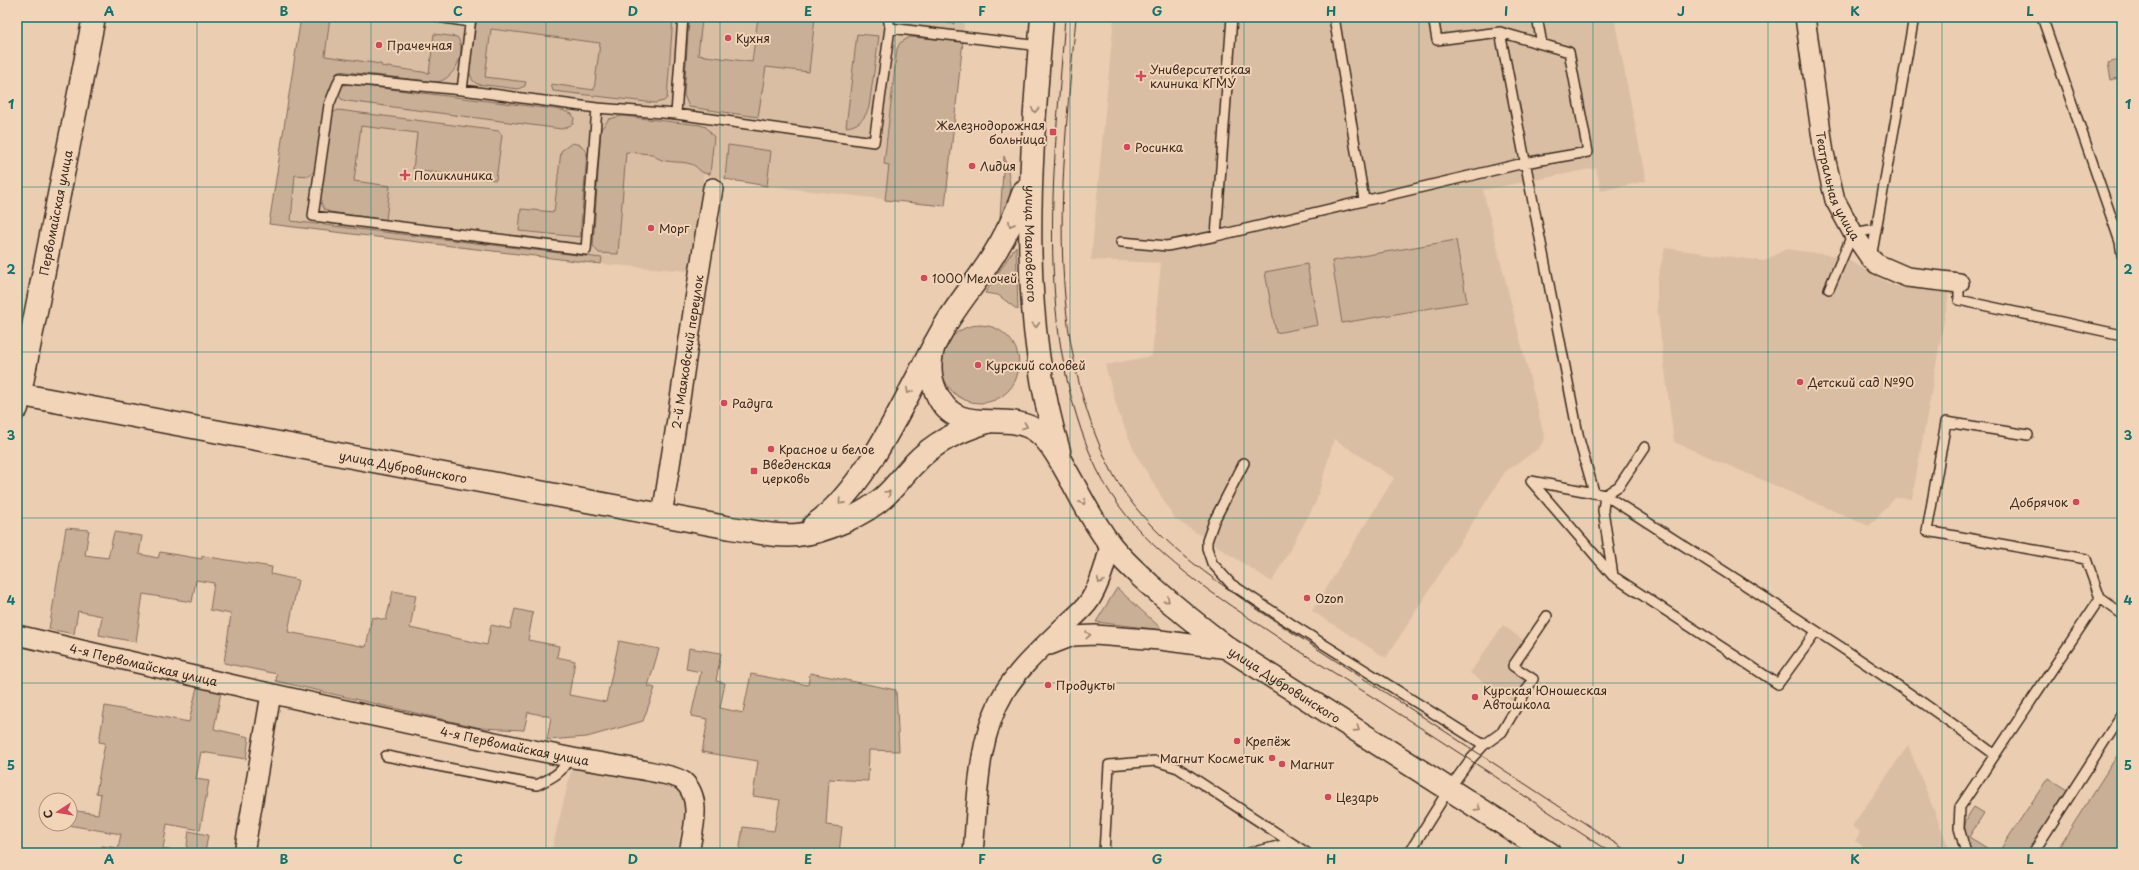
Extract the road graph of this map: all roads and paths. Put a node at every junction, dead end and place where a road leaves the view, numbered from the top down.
1 (94, 17) edge
2 (438, 17) edge
3 (683, 17) edge
4 (888, 17) edge
5 (1042, 17) edge
6 (1232, 17) edge
7 (1334, 17) edge
8 (1433, 17) edge
9 (1538, 17) edge
10 (1804, 17) edge
11 (1914, 17) edge
12 (2042, 17) edge
13 (470, 19) edge
14 (890, 28) junction
15 (1500, 32) junction
16 (1542, 44) junction
17 (1040, 46) junction
18 (462, 90) junction
19 (597, 108) junction
20 (676, 114) junction
21 (1524, 163) junction
22 (1030, 174) junction
23 (713, 188) dead end
24 (1364, 200) junction
25 (1876, 229) junction
26 (1853, 233) junction
27 (1216, 236) junction
28 (1121, 242) dead end
29 (2122, 255) edge
30 (1871, 259) junction
31 (1959, 283) joint
32 (1829, 289) dead end
33 (2122, 335) edge
34 (934, 345) junction
35 (18, 399) edge
36 (987, 422) junction
37 (2028, 435) dead end
38 (1645, 447) dead end
39 (1244, 463) dead end
40 (1064, 468) junction
41 (1594, 492) junction
42 (1605, 495) junction
43 (662, 515) junction
44 (790, 536) junction
45 (1110, 544) junction
46 (1613, 576) junction
47 (2100, 598) junction
48 (2122, 614) edge
49 (1548, 616) dead end
50 (1816, 632) junction
51 (17, 635) edge
52 (1229, 649) junction
53 (1038, 652) junction
54 (271, 694) junction
55 (2122, 714) edge
56 (1484, 745) junction
57 (1994, 754) junction
58 (386, 756) dead end
59 (568, 757) junction
60 (1449, 789) junction
61 (1291, 843) junction
62 (244, 853) edge
63 (689, 853) edge
64 (973, 853) edge
65 (1104, 853) edge
66 (1249, 853) edge
67 (1307, 853) edge
68 (1409, 853) edge
69 (1549, 853) edge
70 (1966, 853) edge
71 (2033, 853) edge

1 - 35 main road, Первомайская улица
2 - 13 lane
3 - 20 lane
4 - 14 lane
5 - 17 main road, улица Маяковского
6 - 27 lane
7 - 24 lane
8 - 15 lane
9 - 16 lane
10 - 26 street, Театральная улица
11 - 25 lane
12 - 29 lane
13 - 18 lane
14 - 17 lane
14 - 20 lane
15 - 16 lane
15 - 21 lane
16 - 21 lane
17 -> 22 main road, улица Маяковского
18 - 19 lane
18 - 19 lane
19 - 20 lane
21 - 24 lane
21 - 41 lane
22 -> 34 main road
22 -> 40 main road, улица Маяковского
23 - 43 street, 2-й Маяковский переулок
24 - 27 lane
25 - 26 lane
25 - 30 lane
26 - 30 street, Театральная улица
26 - 32 lane
27 - 28 lane
30 - 31 street, Театральная улица
31 - 33 lane
34 - 36 main road
34 -> 44 main road
35 - 43 main road, улица Дубровинского
36 -> 40 main road
44 -> 36 main road
37 - 47 lane
38 - 42 lane
39 - 56 lane
40 -> 45 main road, улица Дубровинского
41 - 42 lane
41 - 46 lane
42 - 46 lane
42 - 50 lane
43 - 44 main road, улица Дубровинского
45 -> 52 main road, улица Дубровинского
45 -> 53 street
46 - 50 lane
47 - 48 lane
47 - 57 lane
49 - 56 lane
50 - 57 lane
51 - 54 street, 4-я Первомайская улица
53 -> 52 street
52 -> 60 main road, улица Дубровинского
53 - 64 street
54 - 59 street, 4-я Первомайская улица
54 - 62 street
55 - 71 lane
56 - 60 lane
57 - 70 lane
58 - 59 lane
59 - 63 street, 4-я Первомайская улица
60 - 68 lane
60 -> 69 main road, улица Дубровинского
61 - 65 lane
61 - 66 lane
61 - 67 lane

